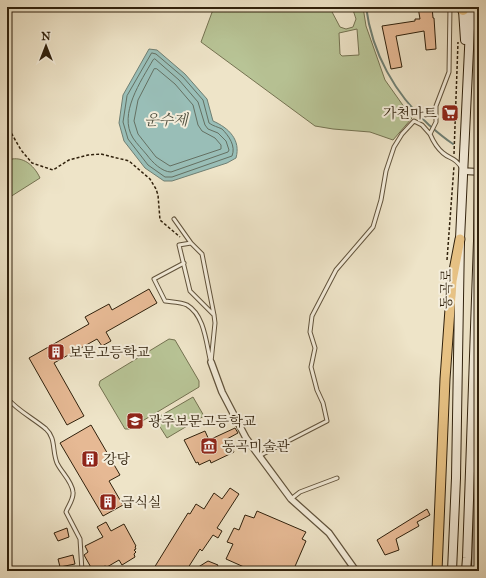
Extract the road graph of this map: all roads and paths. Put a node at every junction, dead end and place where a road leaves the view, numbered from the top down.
1 (450, 7) edge
2 (466, 8) edge
3 (9, 129) dead end
4 (430, 132) junction
5 (463, 171) junction
6 (479, 171) edge
7 (174, 219) dead end
8 (460, 239) junction
9 (189, 243) junction
10 (478, 245) edge
11 (184, 263) junction
12 (214, 315) junction
13 (211, 362) junction
14 (7, 398) edge
15 (259, 456) junction
16 (479, 465) edge
17 (337, 478) dead end
18 (291, 499) junction
19 (82, 571) edge
20 (356, 571) edge
21 (438, 571) edge
22 (452, 571) edge
23 (466, 571) edge
24 (476, 571) edge

1 - 4 lane
2 - 5 main road, 동곡로
3 - 9 path
4 - 5 lane
4 - 15 lane
5 - 6 street
5 - 8 main road, 동곡로
6 - 10 main road
7 - 9 lane
8 - 21 main road
8 - 22 main road, 동곡로
9 - 11 lane
9 - 12 lane
10 - 23 main road
11 - 12 lane
11 - 13 lane
12 - 13 lane
13 - 15 street
14 - 19 lane
15 - 18 street
16 - 24 main road
17 - 18 lane
18 - 20 street

